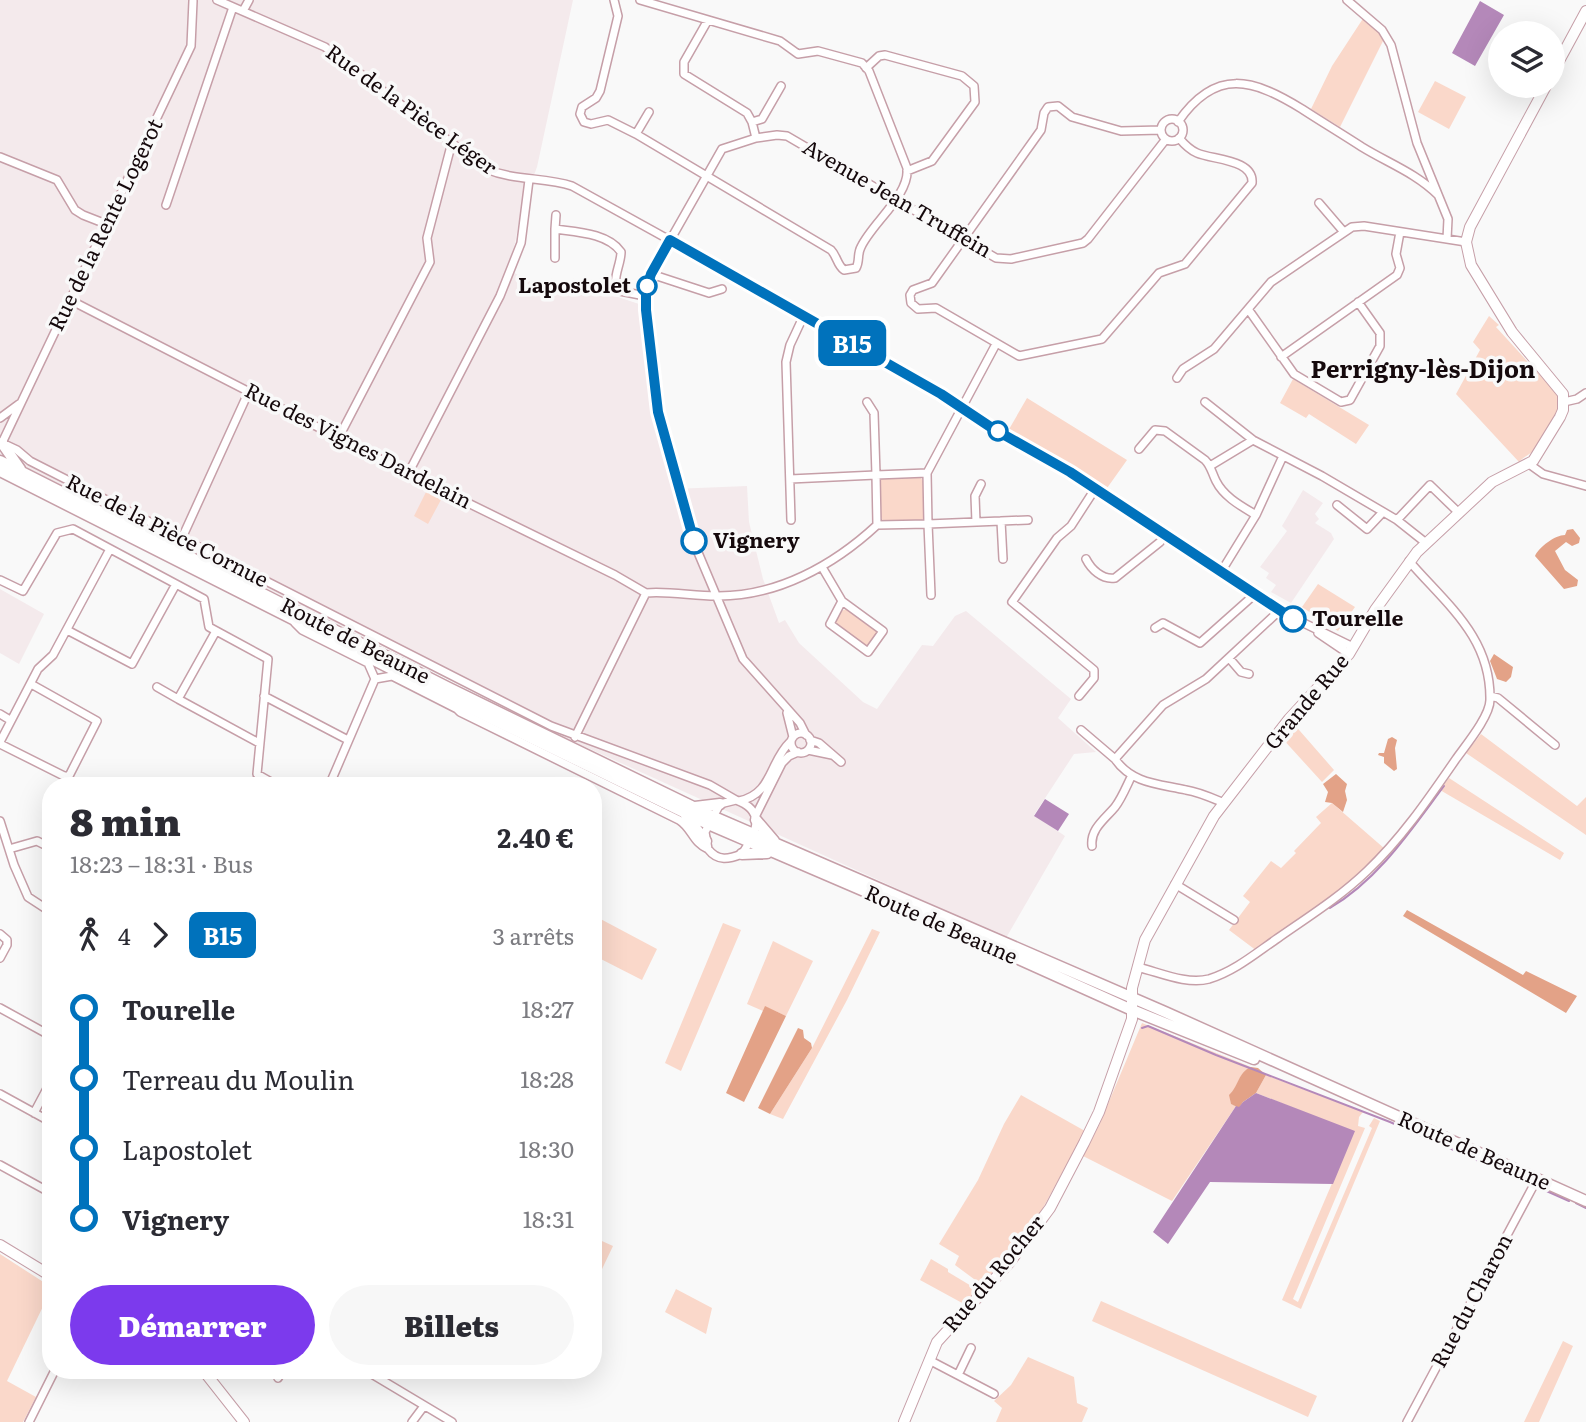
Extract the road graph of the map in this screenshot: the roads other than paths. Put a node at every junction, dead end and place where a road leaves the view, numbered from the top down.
1 (192, 0) edge
2 (217, 0) edge
3 (248, 0) edge
4 (614, 0) edge
5 (640, 0) edge
6 (1348, 0) edge
7 (233, 7) junction
8 (243, 11) junction
9 (1586, 11) edge
10 (708, 20) junction
11 (1565, 50) edge
12 (866, 68) junction
13 (781, 86) dead end
14 (1540, 98) edge
15 (649, 112) dead end
16 (752, 122) junction
17 (1178, 122) junction
18 (1161, 130) junction
19 (636, 134) junction
20 (756, 138) junction
21 (1179, 138) junction
22 (1166, 139) junction
23 (452, 142) junction
24 (0, 157) edge
25 (907, 172) junction
26 (706, 176) junction
27 (530, 180) junction
28 (1438, 195) junction
29 (895, 200) junction
30 (1319, 203) dead end
31 (166, 205) dead end
32 (556, 215) dead end
33 (106, 224) junction
34 (555, 229) junction
35 (1343, 232) junction
36 (1400, 232) junction
37 (963, 239) junction
38 (1447, 239) junction
39 (670, 240) junction
40 (1466, 242) junction
41 (555, 258) dead end
42 (651, 274) junction
43 (722, 289) dead end
44 (645, 296) junction
45 (71, 300) junction
46 (1358, 302) junction
47 (1248, 309) junction
48 (804, 316) junction
49 (996, 344) junction
50 (1281, 357) junction
51 (1177, 377) dead end
52 (249, 391) junction
53 (1586, 393) edge
54 (867, 402) dead end
55 (1205, 402) dead end
56 (1564, 402) junction
57 (19, 404) junction
58 (961, 407) junction
59 (0, 418) edge
60 (339, 437) junction
61 (1, 438) edge
62 (1252, 440) junction
63 (1139, 449) dead end
64 (1283, 456) junction
65 (0, 459) edge
66 (1529, 464) junction
67 (1210, 466) junction
68 (0, 471) edge
69 (409, 472) junction
70 (927, 473) junction
71 (876, 475) junction
72 (20, 476) junction
73 (0, 479) edge
74 (790, 479) junction
75 (981, 484) dead end
76 (1586, 486) edge
77 (1095, 489) junction
78 (1337, 505) dead end
79 (1383, 512) junction
80 (1459, 513) junction
81 (1256, 515) junction
82 (791, 520) dead end
83 (1028, 520) dead end
84 (1397, 520) junction
85 (1001, 521) junction
86 (976, 522) junction
87 (928, 524) junction
88 (877, 525) junction
89 (1164, 536) junction
90 (182, 538) junction
91 (1426, 543) junction
92 (110, 549) junction
93 (1003, 559) dead end
94 (1086, 559) dead end
95 (1409, 561) junction
96 (822, 567) junction
97 (1221, 572) junction
98 (0, 580) edge
99 (176, 584) junction
100 (646, 593) junction
101 (931, 595) dead end
102 (1254, 595) junction
103 (716, 597) junction
104 (842, 601) junction
105 (1279, 611) junction
106 (283, 613) junction
107 (1164, 614) dead end
108 (1163, 623) junction
109 (1155, 628) dead end
110 (67, 630) junction
111 (216, 631) junction
112 (1351, 651) junction
113 (1229, 658) junction
114 (1249, 674) dead end
115 (375, 679) junction
116 (31, 684) junction
117 (157, 687) dead end
118 (264, 695) junction
119 (1079, 696) dead end
120 (1490, 696) junction
121 (178, 699) junction
122 (786, 709) junction
123 (0, 715) edge
124 (10, 720) junction
125 (1080, 730) dead end
126 (575, 737) junction
127 (808, 737) junction
128 (791, 739) junction
129 (348, 740) junction
130 (0, 743) edge
131 (259, 743) junction
132 (1555, 745) dead end
133 (808, 750) junction
134 (798, 752) junction
135 (833, 756) junction
136 (1115, 759) junction
137 (841, 762) dead end
138 (1132, 775) junction
139 (262, 777) edge
140 (333, 777) edge
141 (591, 777) edge
142 (602, 782) edge
143 (716, 787) junction
144 (737, 801) junction
145 (1224, 803) junction
146 (721, 804) junction
147 (694, 807) junction
148 (682, 811) junction
149 (756, 818) junction
150 (710, 820) junction
151 (0, 821) edge
152 (751, 839) junction
153 (42, 844) edge
154 (707, 845) junction
155 (1091, 846) dead end
156 (9, 849) junction
157 (777, 849) junction
158 (742, 854) junction
159 (1175, 884) junction
160 (42, 906) edge
161 (1234, 920) dead end
162 (0, 934) edge
163 (0, 958) edge
164 (1137, 967) junction
165 (1132, 1004) junction
166 (0, 1008) edge
167 (42, 1031) edge
168 (0, 1094) edge
169 (42, 1098) edge
170 (34, 1113) junction
171 (42, 1117) edge
172 (0, 1166) edge
173 (1537, 1179) junction
174 (42, 1188) edge
175 (1586, 1201) edge
176 (0, 1245) edge
177 (42, 1271) edge
178 (971, 1348) dead end
179 (929, 1360) junction
180 (958, 1375) junction
181 (50, 1379) edge
182 (209, 1379) edge
183 (380, 1379) edge
184 (994, 1394) dead end
185 (424, 1406) junction
186 (29, 1422) edge
187 (244, 1422) edge
188 (412, 1422) edge
189 (452, 1422) edge
190 (904, 1422) edge
191 (1407, 1422) edge

1 - 33 street, Rue de la Rente Logerot
2 - 7 street, Rue de la Pièce Léger
3 - 8 street
4 - 19 street
5 - 10 street
6 - 28 street
7 - 8 street, Rue de la Pièce Léger
7 - 31 street
8 - 23 street, Rue de la Pièce Léger
9 - 11 main road
10 - 12 street
10 - 16 street
12 - 25 street
12 - 25 street
13 - 16 street
14 - 40 main road
15 - 19 street
16 - 20 street
17 - 18 street
17 - 21 street
17 - 28 street
18 - 22 street
18 - 37 street
19 - 26 street
20 - 26 street
20 - 29 street, Avenue Jean Truffein
21 - 22 street
21 - 49 street
22 - 37 street, Avenue Jean Truffein
23 - 27 street, Rue de la Pièce Léger
23 - 60 street
24 - 33 street
25 - 29 street
26 - 29 street
26 - 39 street
27 - 39 street, Rue de la Pièce Léger
27 - 69 street
28 - 38 street
29 - 37 street, Avenue Jean Truffein
30 - 35 street
32 - 34 street
33 - 45 street, Rue de la Rente Logerot
34 - 41 street
34 - 44 street
35 - 36 street
35 - 47 street
36 - 38 street
36 - 46 street
37 - 49 street
38 - 40 street
39 - 42 street
39 - 48 street
40 - 56 main road
42 - 43 street
42 - 44 street
44 - 103 street
45 - 52 street, Rue des Vignes Dardelain
45 - 57 street, Rue de la Rente Logerot
46 - 50 street
46 - 50 street
47 - 50 street
47 - 51 street
48 - 58 street
48 - 74 street
49 - 58 street
52 - 60 street, Rue des Vignes Dardelain
52 - 90 street
53 - 56 street
54 - 71 street
55 - 62 street
56 - 66 main road, Grande Rue
57 - 59 street, Rue de la Rente Logerot
57 - 61 street, Rue de la Rente Logerot
58 - 70 street
58 - 77 street
60 - 69 street, Rue des Vignes Dardelain
61 - 65 main road, Route de Beaune
61 - 72 main road
61 - 90 street, Rue de la Pièce Cornue
62 - 64 street
62 - 67 street
63 - 67 street
64 - 79 street
64 - 81 street
65 - 72 main road, Route de Beaune
66 - 76 street
66 - 80 main road, Grande Rue
67 - 81 street
68 - 72 main road, Route de Beaune
69 - 100 street, Rue des Vignes Dardelain
70 - 71 street
70 - 87 street
71 - 74 street
71 - 88 street
72 - 73 main road
72 - 106 main road, Route de Beaune
72 - 147 main road, Route de Beaune
74 - 82 street
75 - 86 street
77 - 89 street
77 - 119 street
78 - 79 street
79 - 84 street
80 - 84 street
80 - 91 main road, Grande Rue
81 - 97 street
83 - 85 street
84 - 91 street
85 - 86 street
85 - 93 street
86 - 87 street
87 - 88 street
87 - 101 street
88 - 96 street
89 - 94 street
89 - 97 street
90 - 126 street, Rue de la Pièce Cornue
91 - 95 main road, Grande Rue
92 - 98 street
92 - 99 street
92 - 110 street
95 - 112 main road, Grande Rue
95 - 120 street
96 - 103 street
96 - 104 street
97 - 102 street
99 - 110 street
99 - 111 street
100 - 103 street
100 - 126 street
102 - 105 street
102 - 108 street
103 - 122 street
104 - 104 street
105 - 112 street
105 - 113 street
106 - 115 street, Route de Beaune
106 - 148 main road, Route de Beaune
107 - 108 street
108 - 109 street
110 - 116 street
111 - 118 street
111 - 121 street
112 - 145 main road, Grande Rue
113 - 114 street
113 - 136 street
115 - 129 street
115 - 141 street, Route de Beaune
116 - 124 street
116 - 130 street
117 - 121 street
118 - 129 street
118 - 131 street
120 - 132 street
120 - 164 street
121 - 131 street
122 - 127 street
122 - 128 street
123 - 124 street
124 - 130 street
125 - 136 street
126 - 143 street, Rue de la Pièce Cornue
127 - 128 street
127 - 133 street
127 - 135 street
128 - 134 street
128 - 144 street
129 - 140 street
131 - 139 street
133 - 134 street
133 - 135 street
134 - 149 street
135 - 137 street
136 - 138 street
138 - 145 street
138 - 155 street
142 - 154 street, Route de Beaune
143 - 144 street, Rue de la Pièce Cornue
143 - 146 street
144 - 146 street
144 - 149 street
145 - 159 main road, Grande Rue
146 - 147 main road
146 - 150 street
147 - 150 main road, Route de Beaune
148 - 150 main road, Route de Beaune
148 - 154 main road
149 - 152 street
149 - 157 main road
150 - 152 main road, Route de Beaune
150 - 154 street
151 - 156 street
152 - 157 main road, Route de Beaune
152 - 158 street
153 - 156 street
154 - 158 street
156 - 160 street
157 - 158 main road
157 - 165 main road, Route de Beaune
159 - 161 street
159 - 164 main road, Grande Rue
162 - 163 street
164 - 165 main road, Rue du Rocher
165 - 173 main road, Route de Beaune
165 - 179 main road, Rue du Rocher
166 - 167 street
168 - 170 street
169 - 170 street
170 - 171 street
172 - 174 street
173 - 175 main road, Route de Beaune
173 - 191 street, Rue du Charon
176 - 177 main road
178 - 180 street
179 - 180 street
179 - 190 main road, Rue du Rocher
180 - 184 street
181 - 186 street
182 - 187 main road
183 - 185 street
185 - 188 street
185 - 189 street

